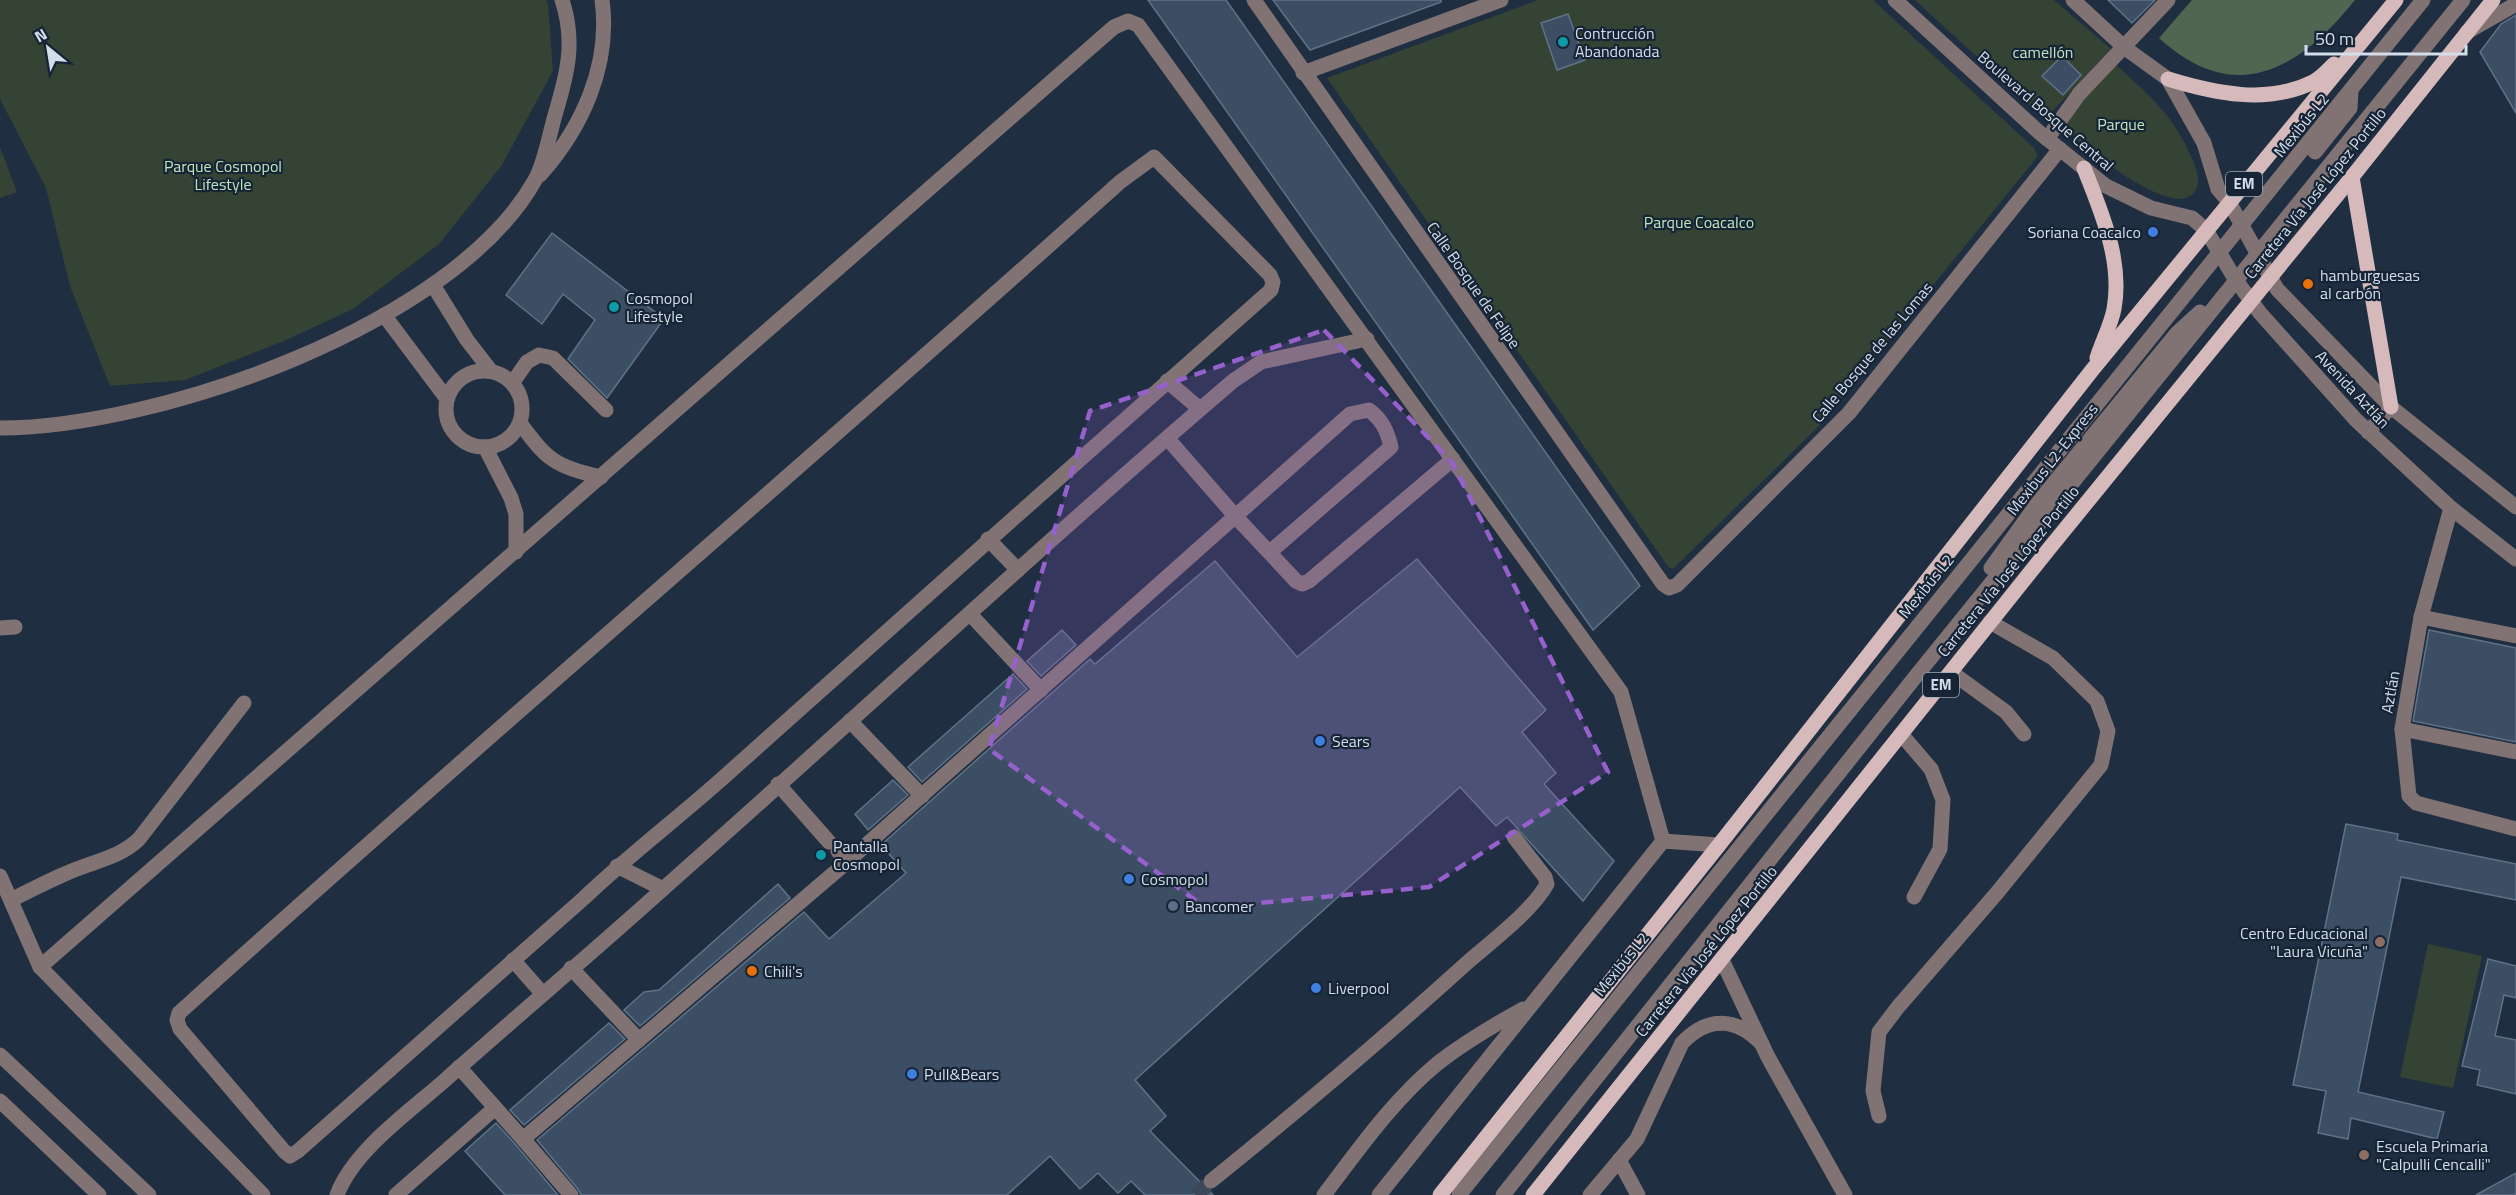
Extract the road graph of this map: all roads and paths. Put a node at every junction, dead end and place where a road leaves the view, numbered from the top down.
1 (562, 0) edge
2 (602, 0) edge
3 (1254, 0) edge
4 (1501, 0) edge
5 (1895, 0) edge
6 (2073, 0) edge
7 (2168, 0) edge
8 (2396, 0) edge
9 (2423, 0) edge
10 (2463, 0) edge
11 (2493, 0) edge
12 (2516, 4) edge
13 (2467, 32) junction
14 (2366, 37) junction
15 (2125, 48) junction
16 (1303, 72) junction
17 (2168, 79) junction
18 (2047, 139) junction
19 (2060, 149) junction
20 (2084, 168) junction
21 (2352, 177) junction
22 (536, 179) junction
23 (2229, 202) junction
24 (2192, 218) joint
25 (2242, 225) junction
26 (2206, 230) junction
27 (2220, 252) junction
28 (2258, 253) junction
29 (2270, 277) junction
30 (2235, 279) junction
31 (433, 285) junction
32 (2251, 300) junction
33 (384, 315) junction
34 (1366, 339) junction
35 (2093, 369) junction
36 (491, 371) junction
37 (1167, 381) junction
38 (513, 382) junction
39 (447, 399) junction
40 (2391, 407) junction
41 (1200, 409) junction
42 (606, 410) dead end
43 (520, 423) junction
44 (0, 428) edge
45 (2368, 432) junction
46 (1168, 439) junction
47 (485, 447) junction
48 (1453, 459) junction
49 (602, 477) junction
50 (2516, 507) edge
51 (2451, 508) junction
52 (1236, 518) junction
53 (988, 539) junction
54 (516, 552) junction
55 (1270, 552) junction
56 (2516, 559) edge
57 (1018, 570) junction
58 (1669, 588) joint
59 (970, 614) junction
60 (2421, 617) junction
61 (1990, 622) junction
62 (2516, 636) edge
63 (1951, 672) junction
64 (1041, 690) junction
65 (244, 703) dead end
66 (850, 721) junction
67 (2402, 729) junction
68 (1901, 734) junction
69 (2024, 734) dead end
70 (2516, 752) edge
71 (778, 784) junction
72 (922, 796) junction
73 (2516, 828) edge
74 (1514, 837) dead end
75 (1663, 841) junction
76 (1719, 845) junction
77 (838, 852) junction
78 (617, 866) junction
79 (0, 876) edge
80 (663, 890) junction
81 (1914, 897) dead end
82 (11, 900) junction
83 (513, 960) junction
84 (1722, 960) junction
85 (40, 967) junction
86 (571, 968) junction
87 (542, 993) junction
88 (1531, 1004) junction
89 (1673, 1022) junction
90 (639, 1040) junction
91 (1762, 1044) junction
92 (0, 1055) edge
93 (1676, 1057) junction
94 (459, 1068) junction
95 (0, 1101) edge
96 (495, 1108) junction
97 (1879, 1116) dead end
98 (523, 1139) junction
99 (1619, 1160) junction
100 (1211, 1181) tunnel mouth
101 (99, 1195) edge
102 (149, 1195) edge
103 (263, 1195) edge
104 (337, 1195) edge
105 (396, 1195) edge
106 (571, 1195) edge
107 (1324, 1195) edge
108 (1379, 1195) edge
109 (1440, 1195) edge
110 (1459, 1195) edge
111 (1503, 1195) edge
112 (1533, 1195) edge
113 (1590, 1195) edge
114 (1638, 1195) edge
115 (1845, 1195) edge

1 - 22 street
2 - 22 street
3 - 16 street, Calle Bosque de Felipe
4 - 16 street
5 - 18 street, Boulevard Bosque Central
6 - 15 street
7 - 15 street
8 - 14 main road, EM
9 - 25 street, Mexibús L2
10 - 28 street
11 - 13 main road, Carretera Vía José López Portillo / EM
12 - 13 street
13 - 21 main road, Carretera Vía José López Portillo / EM
14 - 17 main road
14 - 23 main road, EM
15 - 17 street
15 - 18 street
16 - 58 street, Calle Bosque de Felipe
17 - 23 street
18 - 19 street, Boulevard Bosque Central
19 - 20 street, Boulevard Bosque Central
19 - 58 street, Calle Bosque de las Lomas
20 - 24 street, Boulevard Bosque Central
20 - 35 main road
21 - 29 main road, Carretera Vía José López Portillo / EM
21 - 40 main road
22 - 31 street
23 - 25 street
23 - 26 main road, EM
24 - 26 street, Avenida Aztlán
25 - 27 street, Mexibús L2
25 - 28 street
26 - 27 street, Avenida Aztlán
26 - 35 main road, EM
27 - 30 street, Avenida Aztlán
27 - 110 street, Mexibús L2
28 - 29 street
28 - 30 street
29 - 32 main road, Carretera Vía José López Portillo / EM
29 - 40 street, Avenida Aztlán
30 - 32 street, Avenida Aztlán
30 - 111 street
31 - 33 street
31 - 36 street
32 - 45 street, Avenida Aztlán
32 - 61 main road, Carretera Vía José López Portillo / EM
33 - 39 street
33 - 44 street
34 - 41 street
34 - 48 street
34 - 49 street
35 - 76 main road, EM
36 - 38 street
36 - 39 street
37 - 41 street
37 - 53 street
37 - 83 street
38 - 42 street
38 - 43 street
39 - 47 street
40 - 45 street
40 - 50 street, Avenida Aztlán
41 - 46 street
43 - 47 street
43 - 49 street
45 - 51 street, Avenida Aztlán
46 - 52 street
46 - 57 street
47 - 54 street
48 - 55 street
48 - 75 street
49 - 54 street
51 - 56 street, Avenida Aztlán
51 - 60 street, Aztlán
52 - 55 street
52 - 55 street
52 - 64 street
53 - 57 street
53 - 78 street
54 - 85 street
57 - 59 street
59 - 64 street
59 - 66 street
60 - 62 street
60 - 67 street, Aztlán
61 - 63 main road, Carretera Vía José López Portillo / EM
61 - 97 street
63 - 68 main road, Carretera Vía José López Portillo / EM
63 - 69 street
64 - 72 street
65 - 82 street
66 - 71 street
66 - 72 street
67 - 70 street, Aztlán
67 - 73 street
68 - 81 street
68 - 84 main road, Carretera Vía José López Portillo / EM
71 - 77 street
71 - 80 street
72 - 77 street
74 - 100 street
75 - 76 street
75 - 88 street
76 - 109 main road, EM
77 - 90 street
78 - 80 street
78 - 83 street
79 - 82 street
80 - 86 street
82 - 85 street
83 - 87 street
84 - 89 main road, Carretera Vía José López Portillo / EM
84 - 91 street
85 - 103 street
86 - 87 street
86 - 90 street
87 - 94 street
88 - 107 street
88 - 108 street
89 - 93 street
89 - 112 main road, Carretera Vía José López Portillo / EM
90 - 98 street
91 - 93 street
91 - 115 street
92 - 102 street
93 - 99 street
94 - 96 street
94 - 104 street
95 - 101 street
96 - 98 street
96 - 105 street
98 - 106 street
99 - 113 street
99 - 114 street

